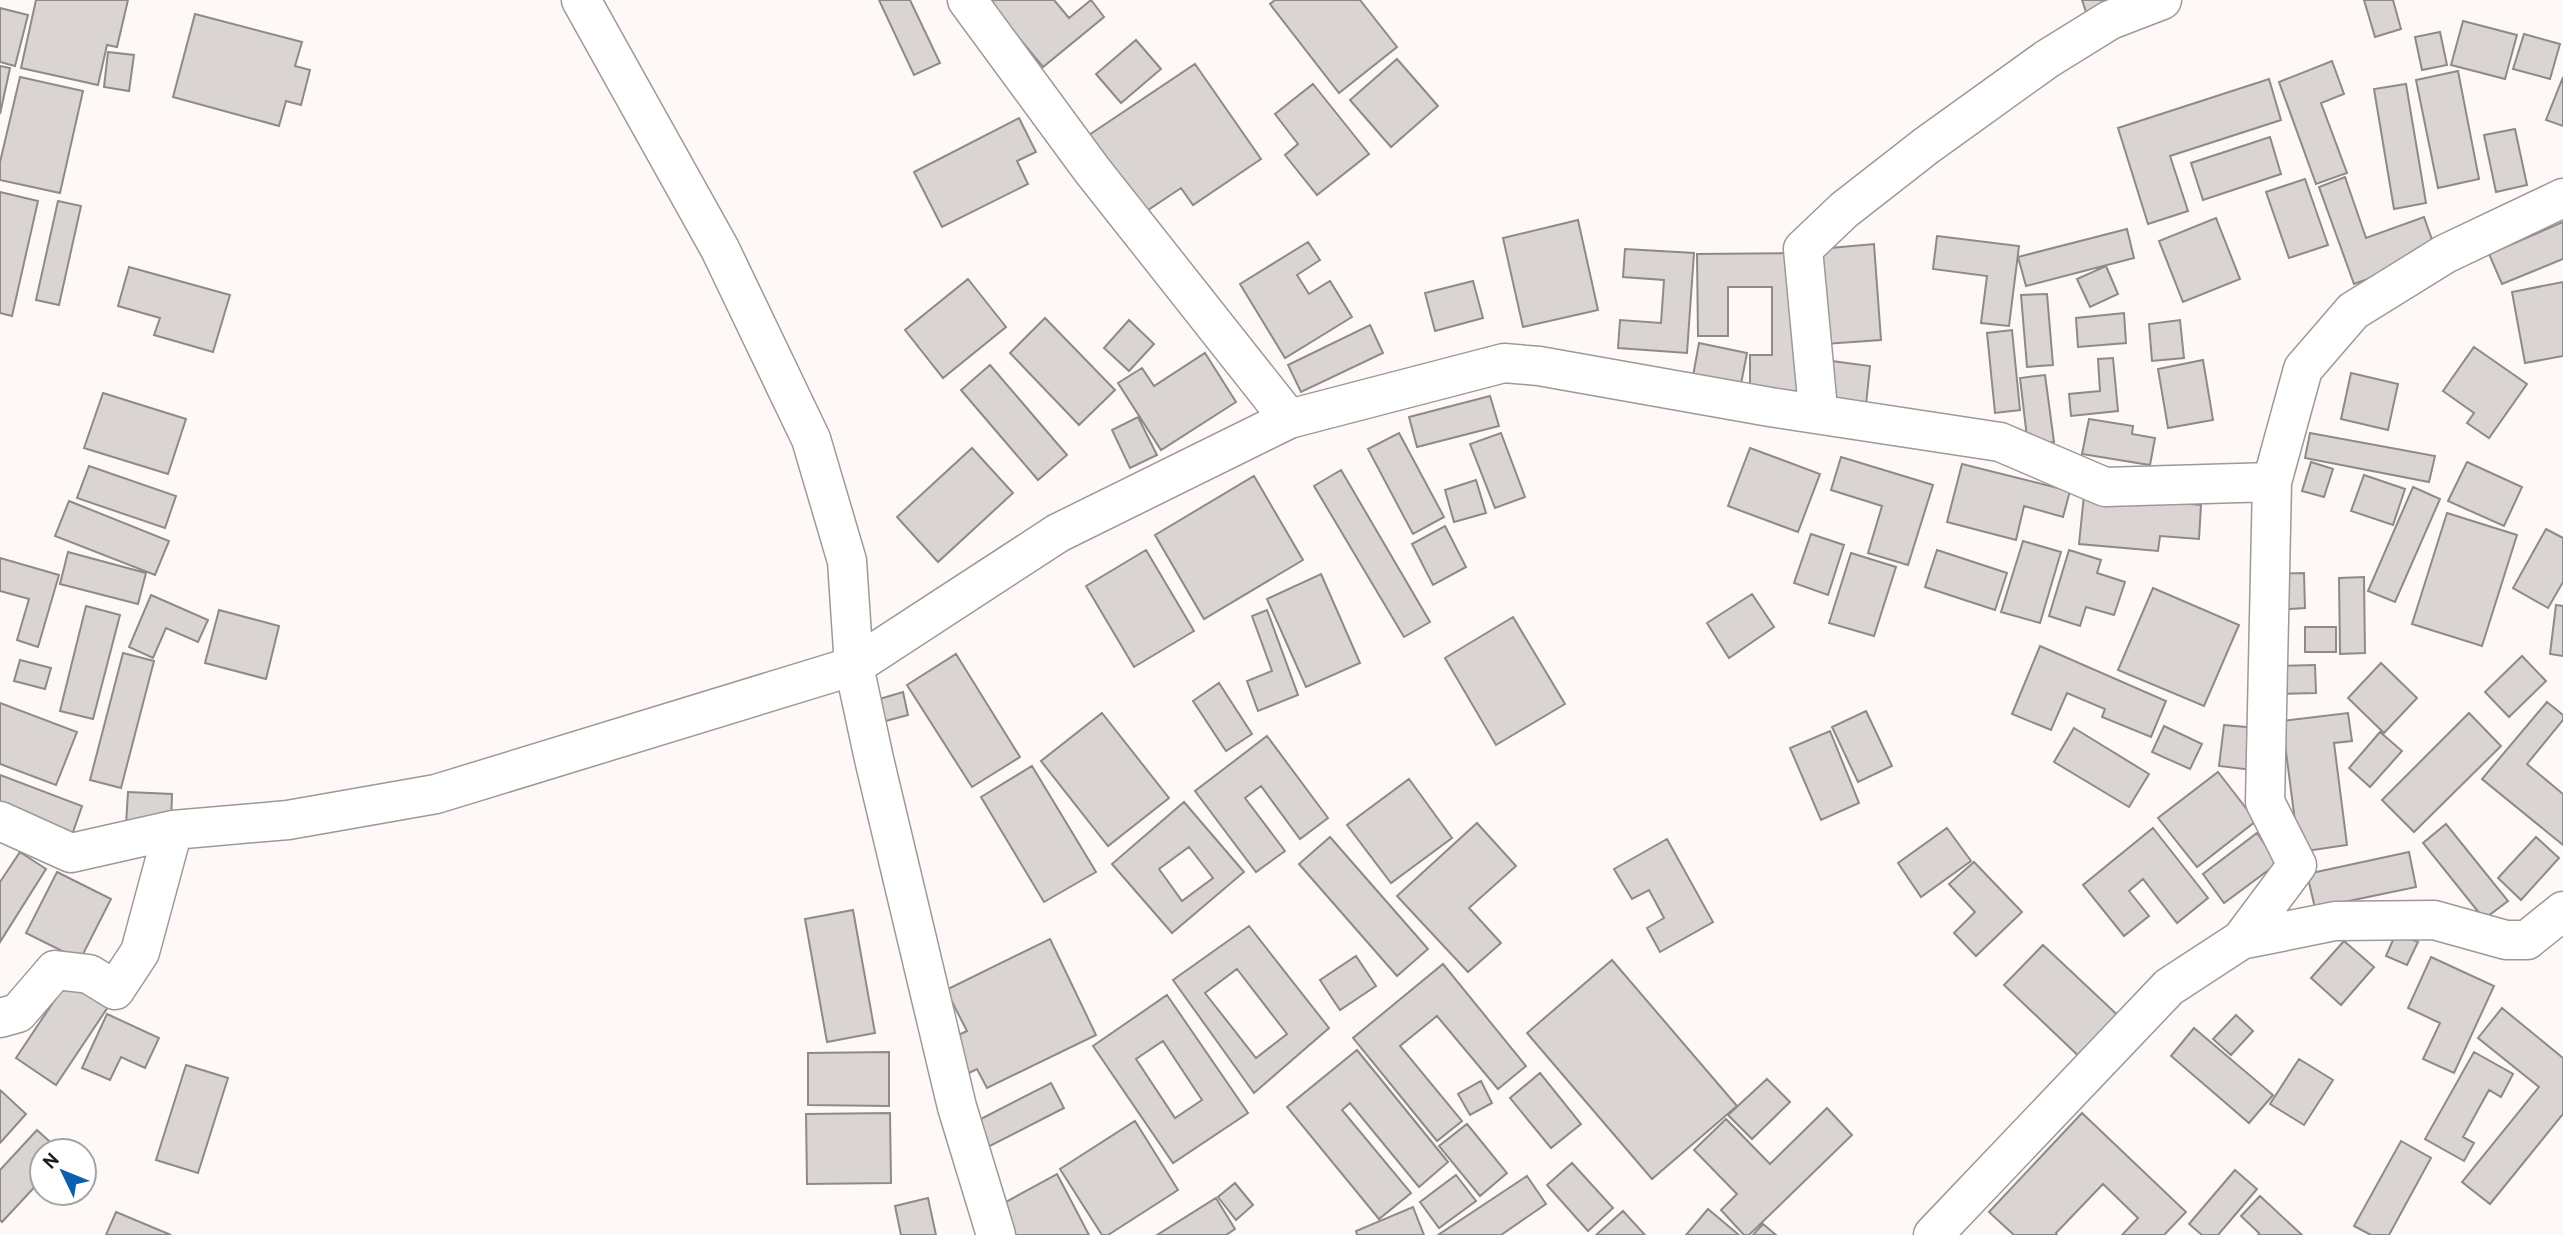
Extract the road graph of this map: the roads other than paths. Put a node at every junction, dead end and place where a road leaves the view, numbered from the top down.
1 (581, 0) edge
2 (967, 0) edge
3 (2162, 0) edge
4 (2563, 198) edge
5 (1654, 387) junction
6 (1770, 407) junction
7 (1818, 409) junction
8 (1289, 419) junction
9 (2272, 482) junction
10 (854, 666) junction
11 (0, 821) edge
12 (173, 830) junction
13 (2563, 911) edge
14 (2241, 940) junction
15 (0, 1018) edge
16 (996, 1235) edge
17 (1933, 1235) edge

1 - 10 street
2 - 8 street
3 - 7 street
4 - 9 street
5 - 6 street
5 - 7 street
5 - 8 street
6 - 7 street
6 - 9 street
8 - 10 street
9 - 14 street
10 - 12 street
10 - 16 street
11 - 12 street
12 - 15 street
13 - 14 street
14 - 17 street

